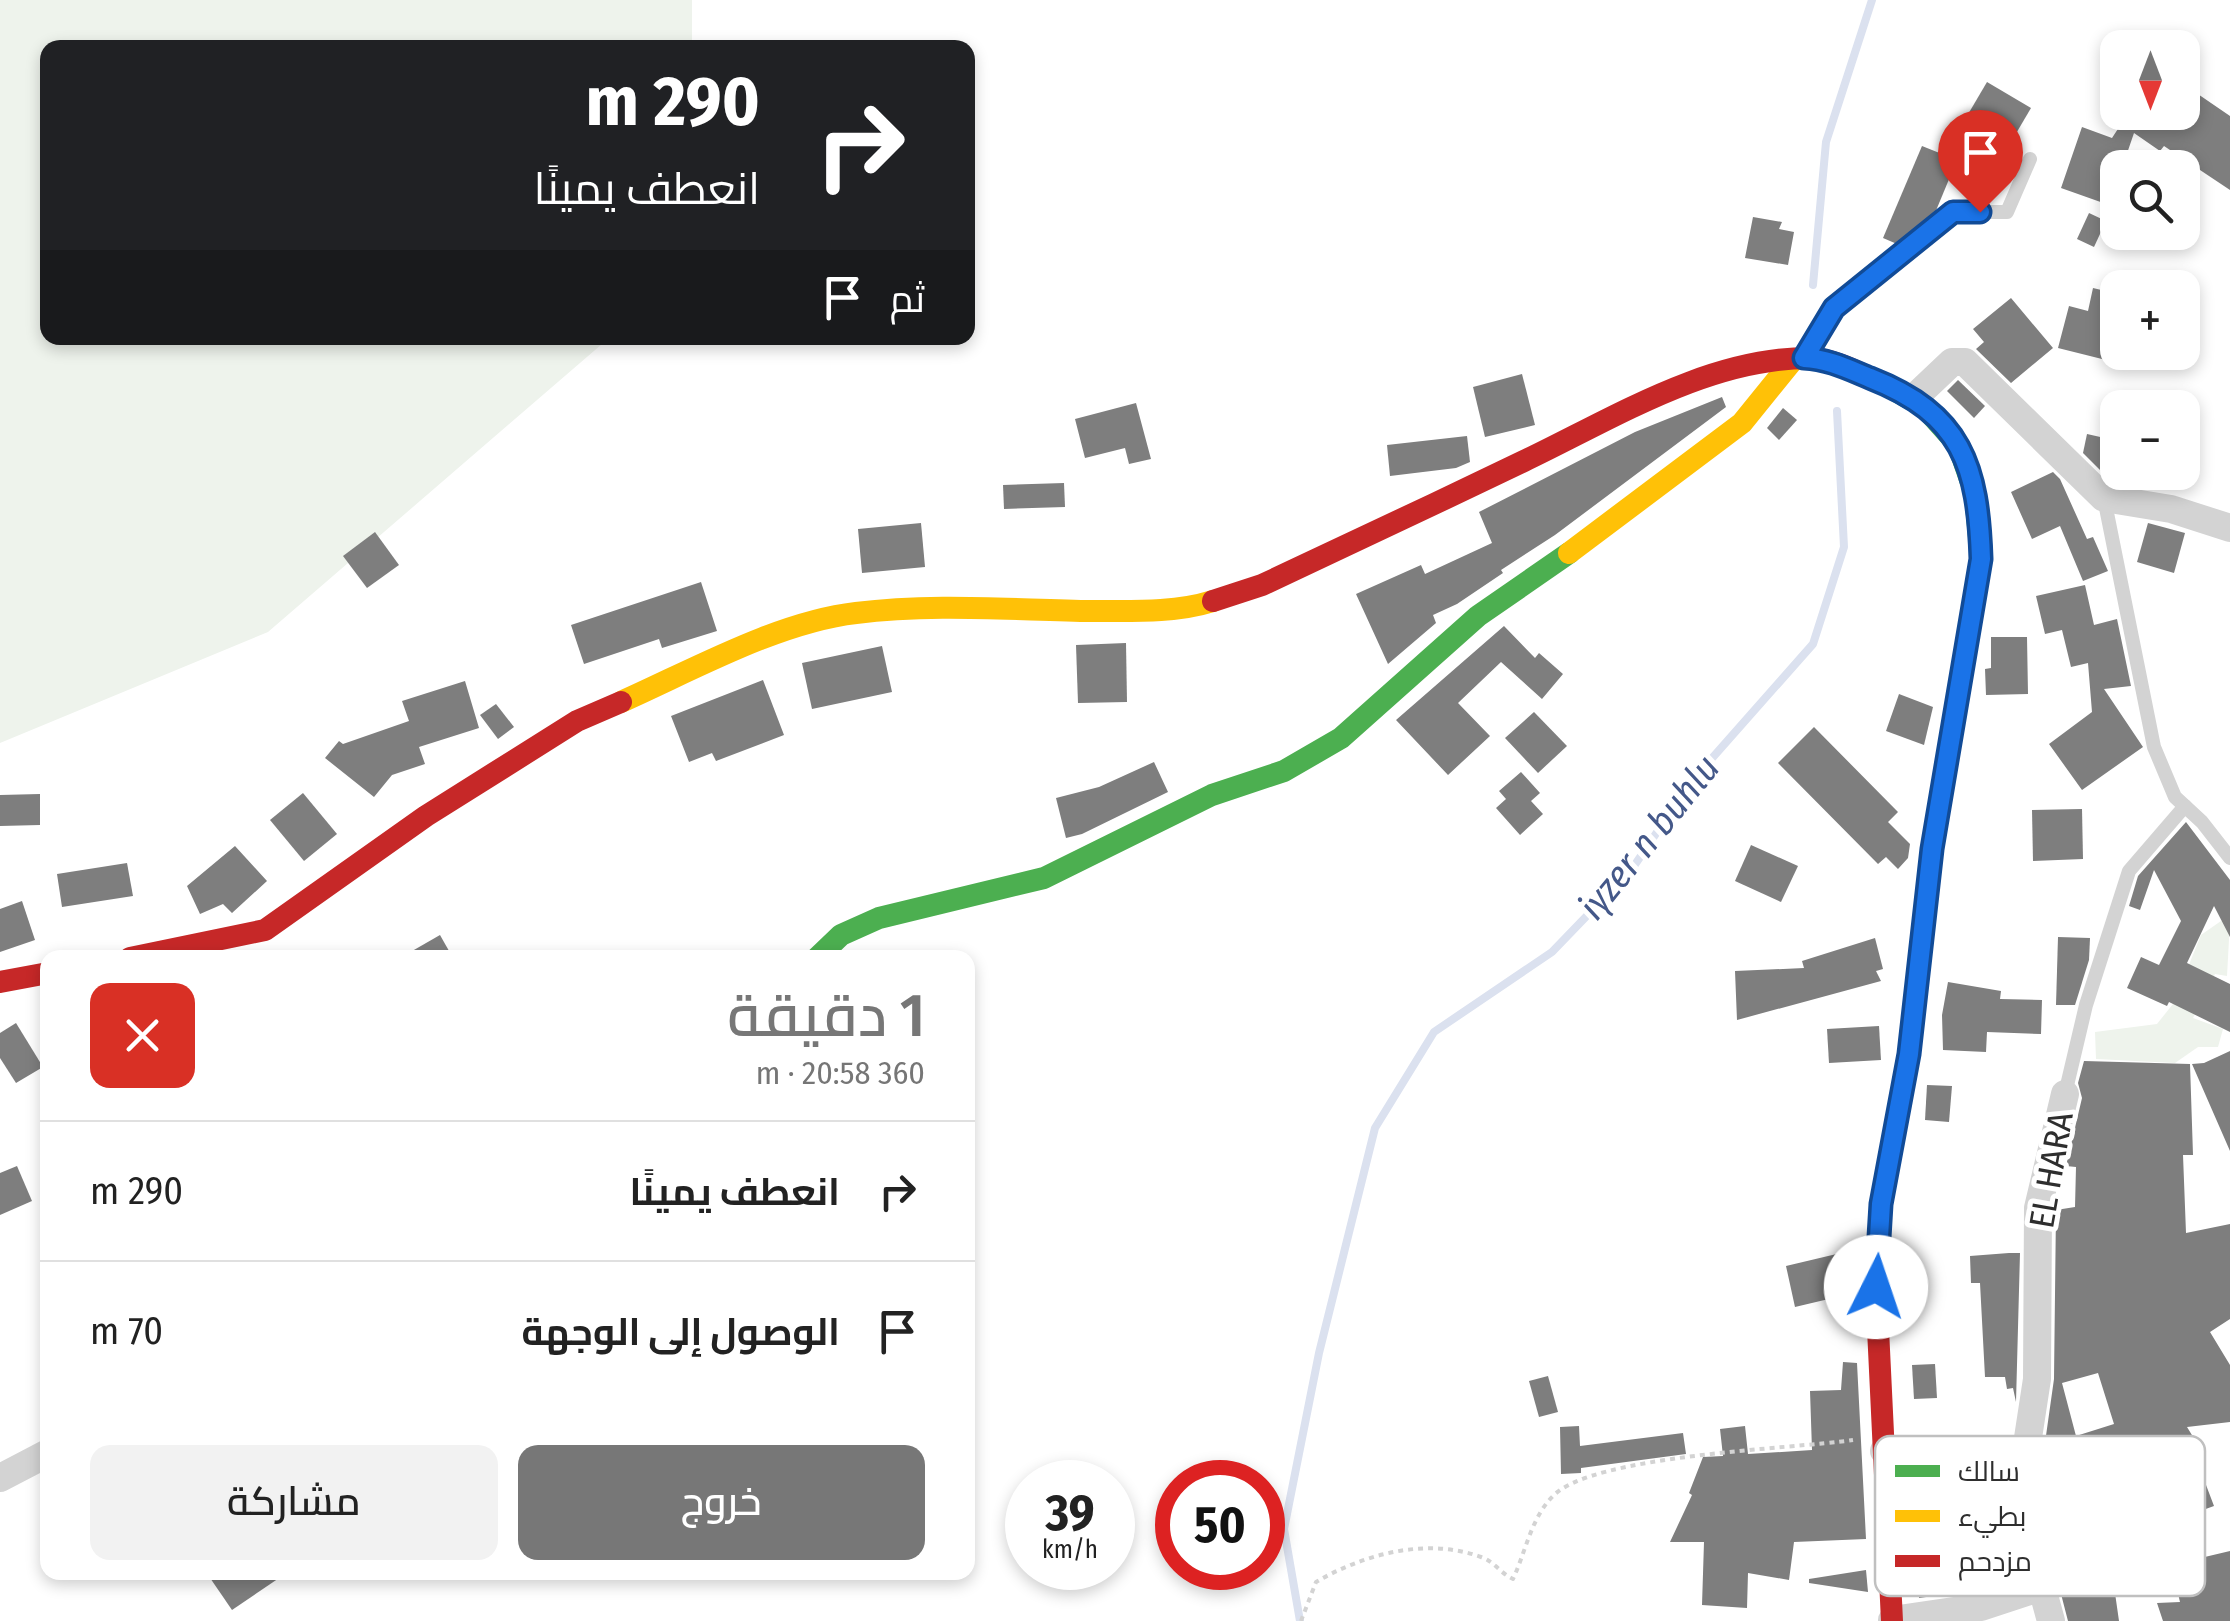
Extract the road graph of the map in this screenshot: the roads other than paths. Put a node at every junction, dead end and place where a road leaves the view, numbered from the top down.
1 (2030, 159) dead end
2 (1807, 359) junction
3 (1910, 394) junction
4 (2104, 498) junction
5 (2230, 528) edge
6 (2185, 806) junction
7 (2230, 858) edge
8 (169, 950) edge
9 (825, 950) edge
10 (40, 974) edge
11 (0, 982) edge
12 (2064, 1094) joint
13 (1883, 1436) edge
14 (2028, 1436) edge
15 (40, 1457) edge
16 (0, 1478) edge
17 (2015, 1596) edge
18 (2044, 1596) edge
19 (1892, 1620) edge
20 (2051, 1621) edge

1 - 2 lane
2 - 3 main road
2 - 8 main road
2 - 9 main road
3 - 4 street
3 - 13 main road
4 - 5 street
4 - 6 lane
6 - 7 lane
6 - 12 lane, EL HARA
10 - 11 main road
12 - 14 street, EL HARA
15 - 16 street
17 - 19 street
18 - 20 street, EL HARA

